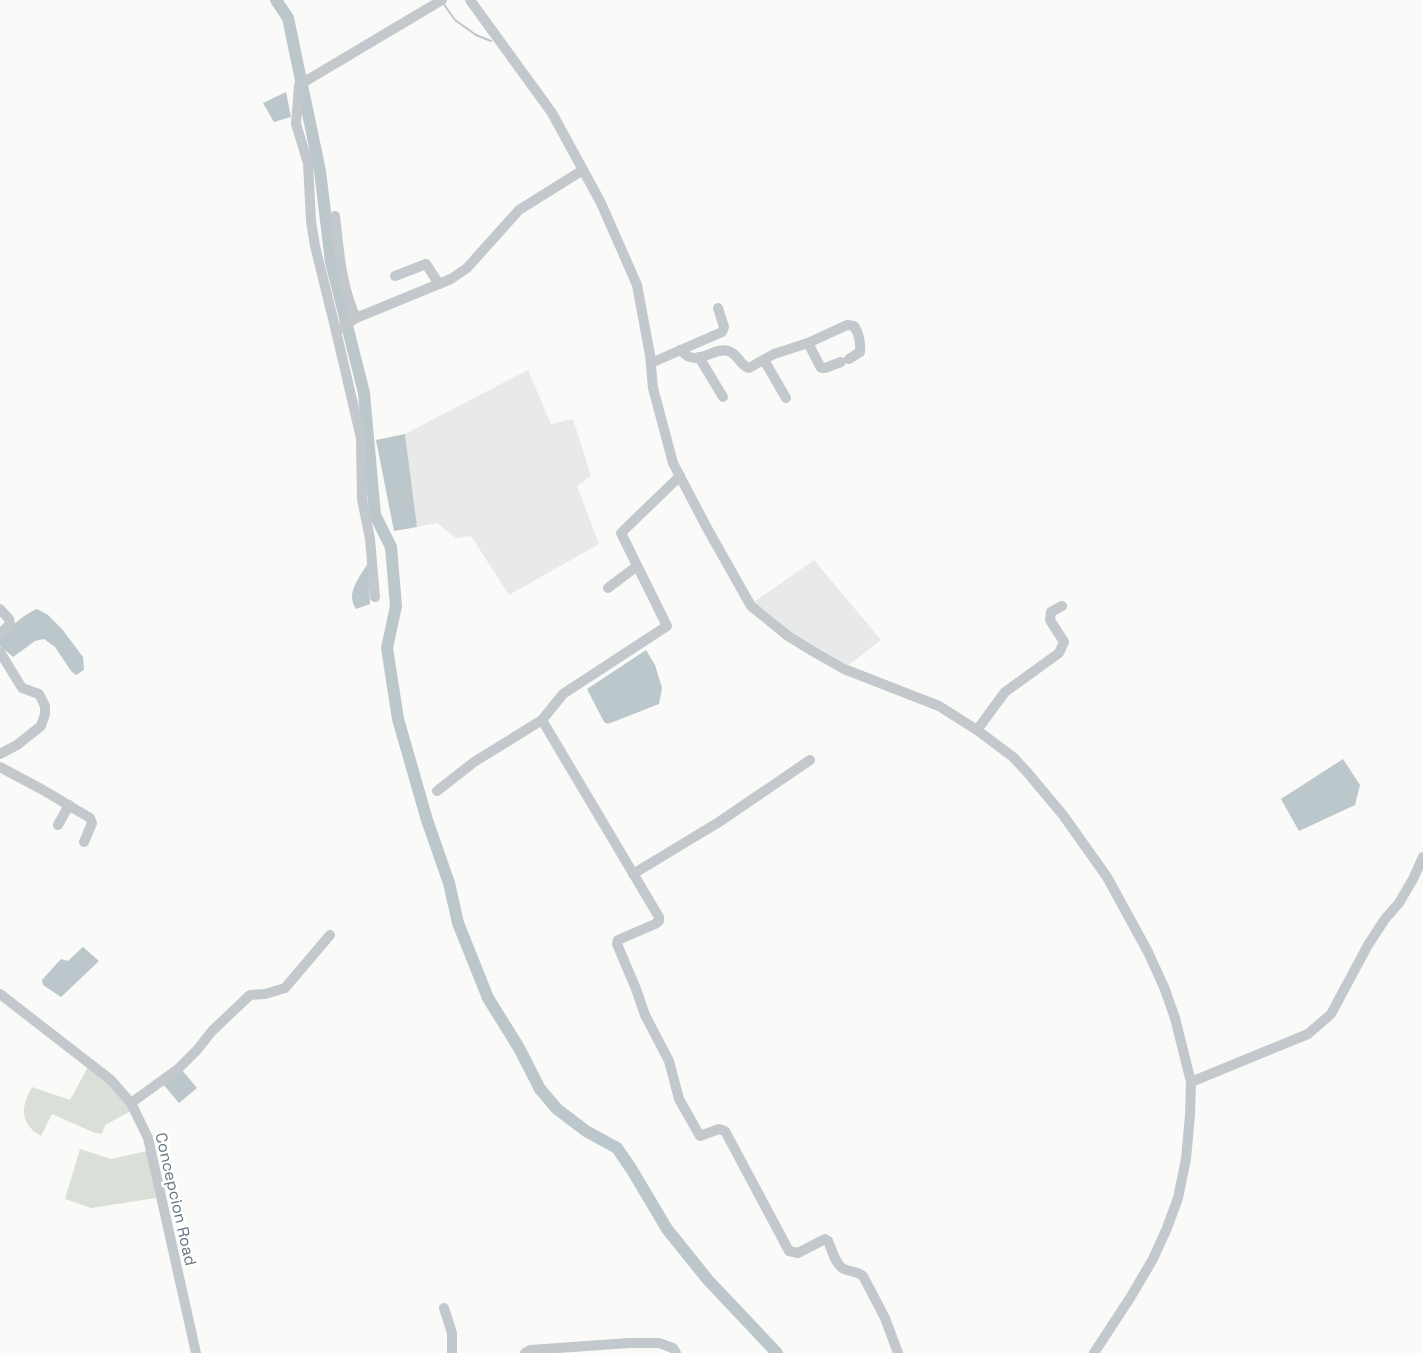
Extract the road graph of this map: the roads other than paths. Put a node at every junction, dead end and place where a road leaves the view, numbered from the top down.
1 (470, 0) edge
2 (438, 1) edge
3 (583, 170) junction
4 (335, 216) dead end
5 (396, 276) dead end
6 (439, 284) junction
7 (718, 308) dead end
8 (353, 320) junction
9 (338, 329) junction
10 (808, 343) junction
11 (680, 350) junction
12 (700, 357) junction
13 (764, 360) junction
14 (651, 363) junction
15 (723, 397) dead end
16 (786, 398) dead end
17 (680, 476) junction
18 (638, 566) junction
19 (608, 588) dead end
20 (375, 597) dead end
21 (1062, 606) dead end
22 (0, 610) edge
23 (0, 634) edge
24 (0, 652) edge
25 (542, 720) junction
26 (978, 730) junction
27 (0, 754) edge
28 (810, 760) dead end
29 (0, 768) edge
30 (437, 791) dead end
31 (69, 805) junction
32 (58, 825) dead end
33 (84, 842) dead end
34 (1423, 857) edge
35 (633, 874) junction
36 (330, 935) dead end
37 (0, 994) edge
38 (1191, 1082) junction
39 (131, 1103) junction
40 (444, 1308) dead end
41 (558, 1350) edge
42 (196, 1353) edge
43 (452, 1353) edge
44 (525, 1353) edge
45 (676, 1353) edge
46 (898, 1353) edge
47 (1094, 1353) edge

1 - 3 street
2 - 9 street
3 - 6 street
3 - 14 street
4 - 8 street
5 - 6 street
6 - 8 street
7 - 11 street
8 - 9 street
9 - 20 street
10 - 10 street
10 - 13 street
11 - 12 street
11 - 14 street
12 - 13 street
12 - 15 street
13 - 16 street
14 - 17 street
17 - 18 street
17 - 26 street
18 - 19 street
18 - 25 street
21 - 26 street
22 - 23 street
24 - 27 street
25 - 30 street
25 - 35 street
26 - 38 street
28 - 35 street
29 - 31 street
31 - 32 street
31 - 33 street
34 - 38 street
35 - 46 street
36 - 39 street
37 - 39 street, Concepcion Road
38 - 47 street
39 - 42 street, Concepcion Road
40 - 43 street
41 - 44 street
41 - 45 street

